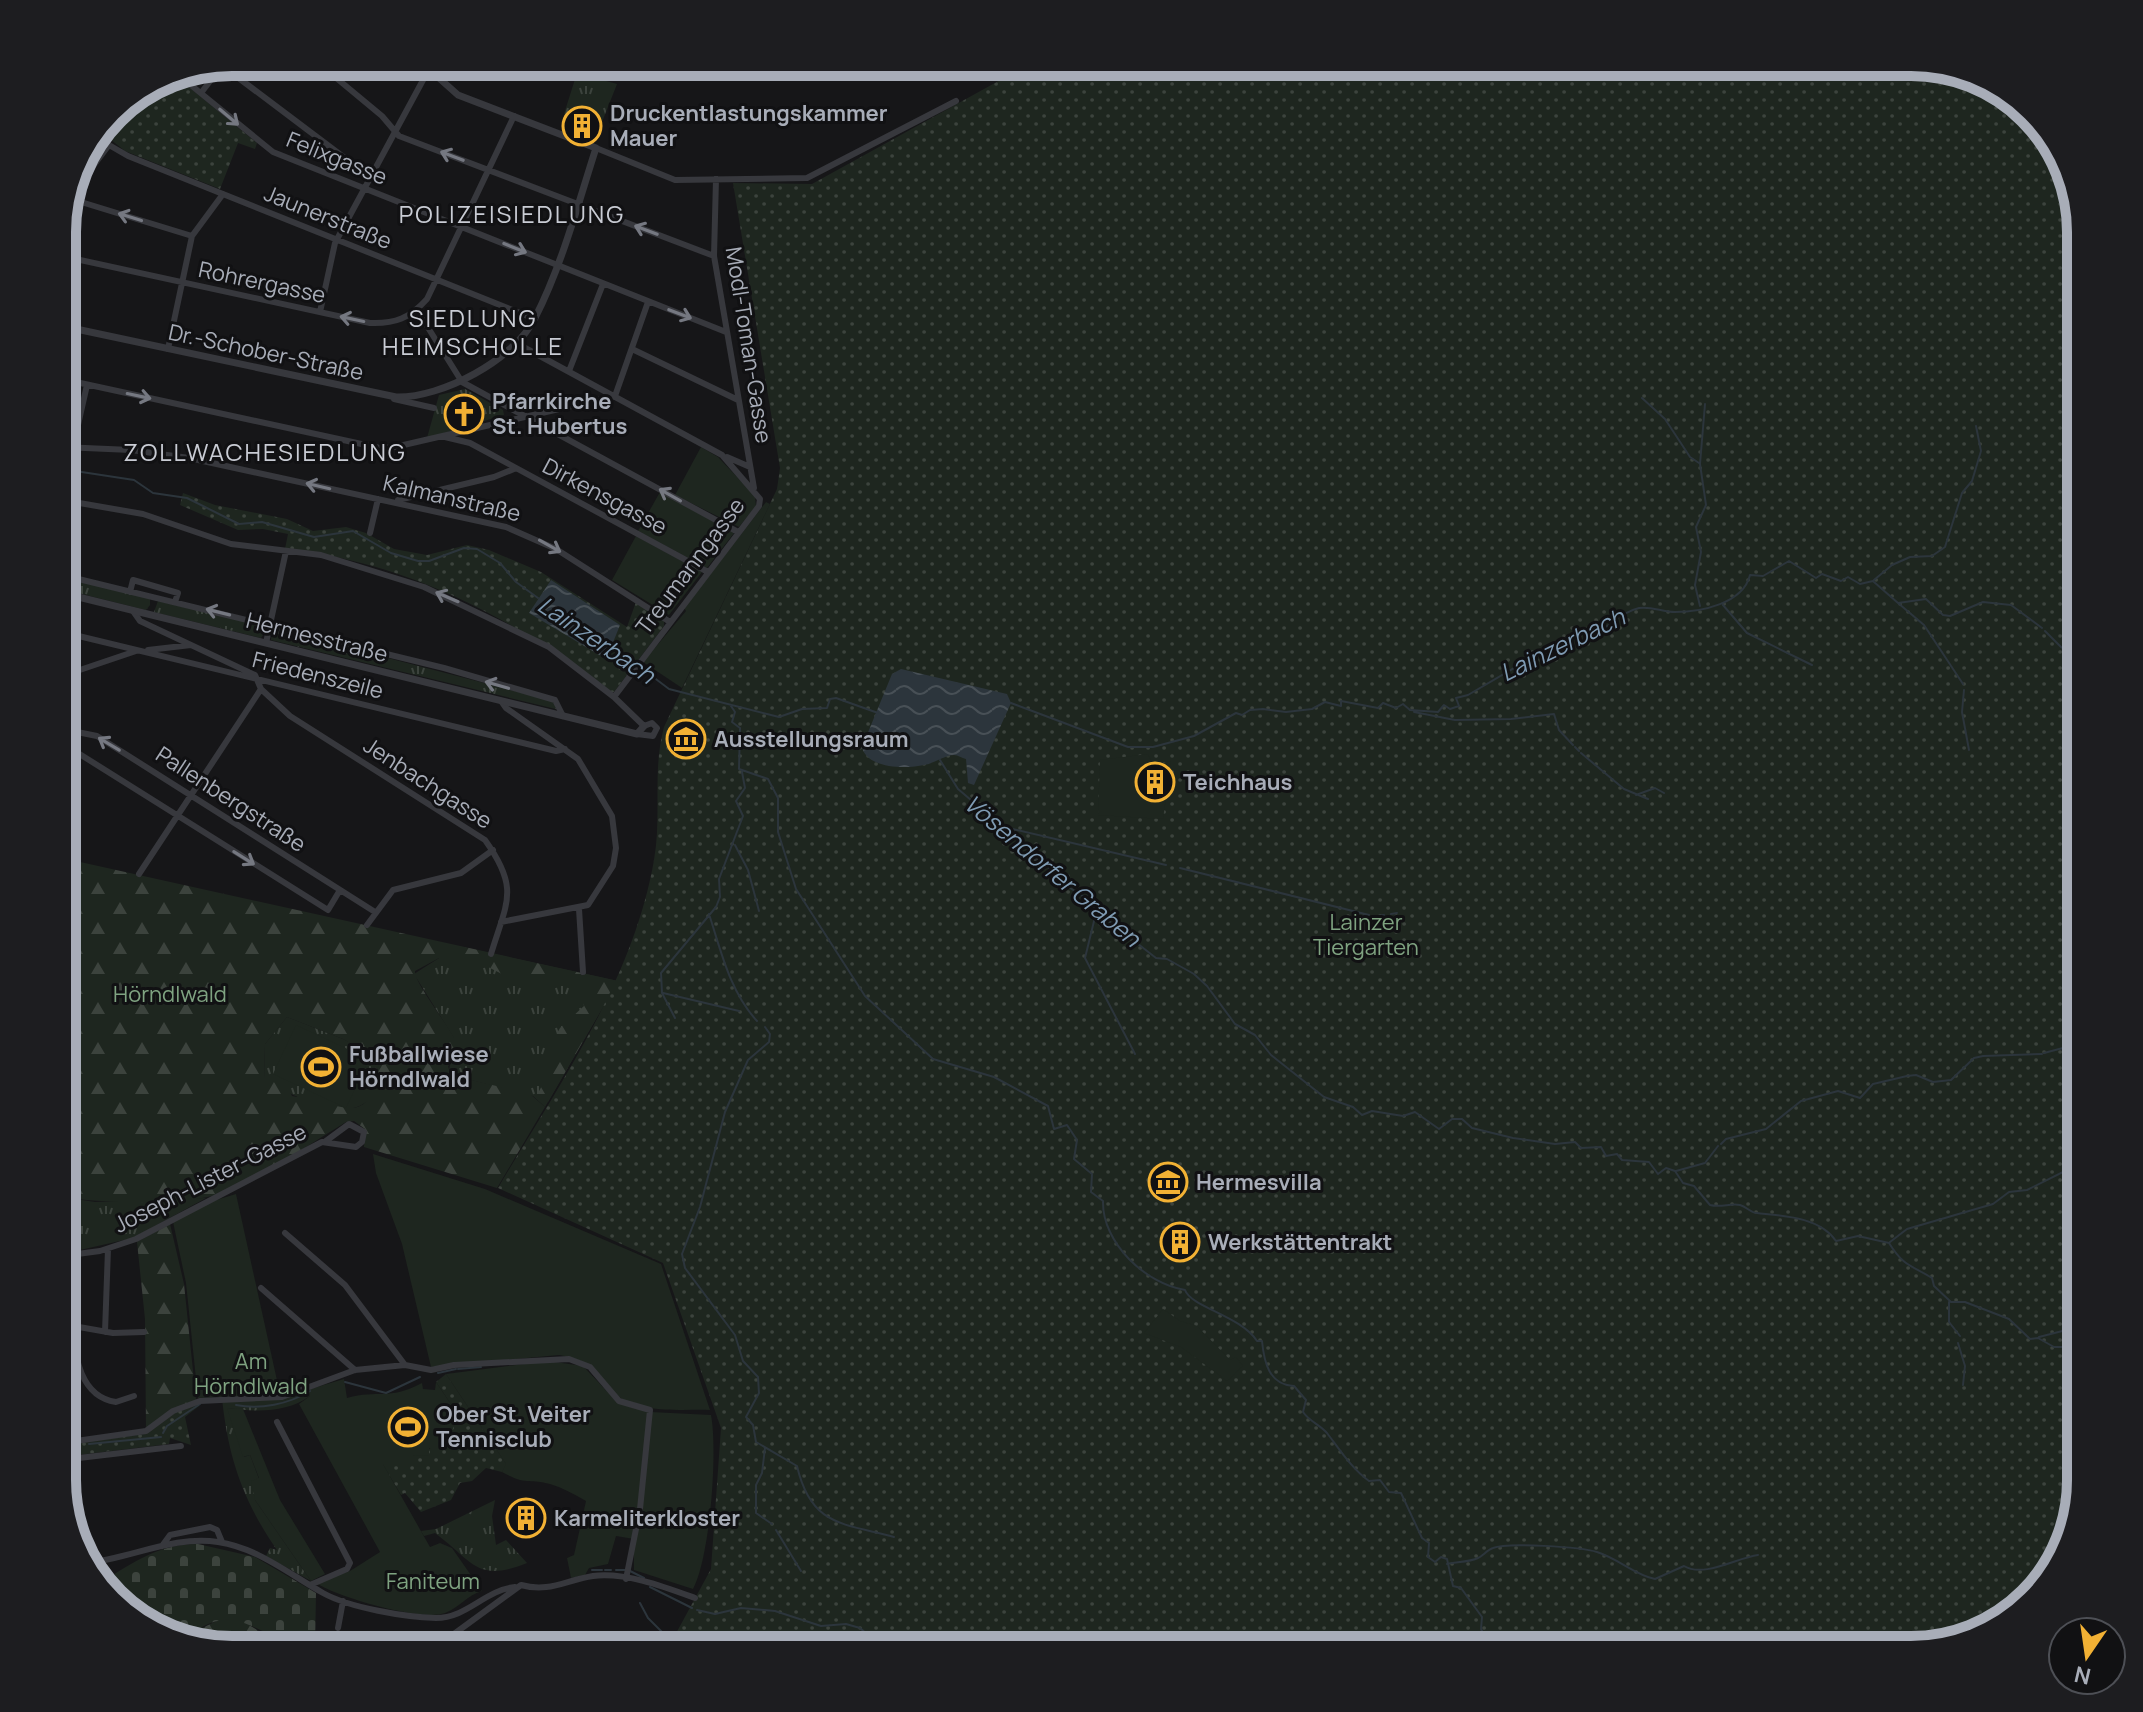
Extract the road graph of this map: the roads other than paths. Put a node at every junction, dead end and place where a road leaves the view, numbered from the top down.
1 (237, 76) edge
2 (333, 76) edge
3 (425, 76) edge
4 (437, 76) edge
5 (213, 77) edge
6 (188, 83) edge
7 (201, 93) junction
8 (956, 101) dead end
9 (514, 116) junction
10 (395, 131) junction
11 (106, 141) edge
12 (109, 145) junction
13 (596, 148) junction
14 (488, 169) junction
15 (88, 172) edge
16 (370, 177) junction
17 (716, 179) junction
18 (364, 189) junction
19 (223, 194) junction
20 (79, 201) edge
21 (577, 204) junction
22 (462, 227) junction
23 (192, 236) junction
24 (337, 240) junction
25 (714, 256) junction
26 (76, 259) edge
27 (555, 265) junction
28 (437, 280) junction
29 (182, 283) junction
30 (603, 284) junction
31 (648, 302) junction
32 (417, 310) junction
33 (320, 312) junction
34 (535, 319) junction
35 (76, 329) edge
36 (726, 332) junction
37 (516, 343) junction
38 (168, 349) junction
39 (632, 349) junction
40 (569, 371) junction
41 (76, 382) edge
42 (462, 382) junction
43 (87, 385) junction
44 (376, 395) junction
45 (615, 396) junction
46 (738, 400) junction
47 (434, 408) dead end
48 (526, 417) junction
49 (76, 434) edge
50 (441, 436) junction
51 (76, 447) edge
52 (722, 455) junction
53 (750, 467) junction
54 (514, 469) junction
55 (755, 491) junction
56 (378, 499) junction
57 (394, 501) junction
58 (76, 502) edge
59 (738, 532) junction
60 (370, 533) dead end
61 (286, 551) junction
62 (708, 572) junction
63 (76, 578) edge
64 (130, 592) junction
65 (76, 597) edge
66 (153, 597) junction
67 (175, 602) junction
68 (133, 611) junction
69 (150, 615) junction
70 (670, 622) junction
71 (268, 625) junction
72 (76, 635) edge
73 (266, 643) junction
74 (191, 645) junction
75 (140, 650) junction
76 (76, 671) edge
77 (258, 679) junction
78 (261, 689) junction
79 (612, 695) junction
80 (501, 701) junction
81 (563, 716) junction
82 (644, 726) junction
83 (76, 732) edge
84 (637, 734) junction
85 (565, 749) junction
86 (76, 752) edge
87 (193, 795) junction
88 (178, 817) junction
89 (493, 850) junction
90 (139, 874) dead end
91 (340, 890) junction
92 (579, 909) junction
93 (375, 912) junction
94 (501, 922) junction
95 (367, 925) dead end
96 (491, 954) dead end
97 (583, 972) dead end
98 (326, 1141) junction
99 (285, 1233) dead end
100 (108, 1249) junction
101 (76, 1254) edge
102 (261, 1288) dead end
103 (76, 1326) edge
104 (105, 1332) junction
105 (144, 1332) dead end
106 (76, 1356) edge
107 (405, 1365) junction
108 (355, 1370) junction
109 (134, 1396) dead end
110 (277, 1422) dead end
111 (76, 1441) edge
112 (181, 1446) dead end
113 (76, 1458) edge
114 (222, 1543) junction
115 (162, 1546) junction
116 (99, 1562) edge
117 (626, 1579) junction
118 (310, 1585) junction
119 (515, 1587) junction
120 (695, 1598) dead end
121 (343, 1601) junction
122 (338, 1628) dead end
123 (450, 1636) edge

1 - 16 street
2 - 10 street
3 - 10 street
4 - 9 street
5 - 7 street
6 - 7 street, Felixgasse
7 -> 18 street, Felixgasse
8 - 17 street
9 - 13 street
9 - 14 street
14 -> 10 street
10 - 16 street
11 - 12 street
12 - 15 street
12 - 19 street, Jaunerstraße
13 - 17 street
13 - 21 street, Dr.-Schober-Straße
14 - 21 street
14 - 22 street
16 - 18 street
17 - 25 street, Modl-Toman-Gasse
18 - 22 street, Felixgasse
18 - 24 street
19 - 23 street
19 - 24 street, Jaunerstraße
23 -> 20 street
25 -> 21 street
21 - 27 street, Dr.-Schober-Straße
22 -> 27 street, Felixgasse
22 - 28 street
23 - 29 street
24 - 28 street, Jaunerstraße
24 - 33 street
25 - 36 street, Modl-Toman-Gasse
26 - 29 street, Rohrergasse
27 - 30 street, Felixgasse
27 - 34 street, Dr.-Schober-Straße
28 - 32 street
28 - 34 street, Jaunerstraße
29 - 33 street, Rohrergasse
29 - 38 street
30 - 31 street, Felixgasse
30 - 40 street
31 -> 36 street, Felixgasse
31 - 39 street
32 -> 33 street, Rohrergasse
32 - 42 street
34 - 37 street, Dr.-Schober-Straße
35 - 38 street, Dr.-Schober-Straße
36 - 46 street, Modl-Toman-Gasse
37 - 40 street
37 - 42 street, Dr.-Schober-Straße
38 - 44 street, Dr.-Schober-Straße
39 - 45 street
39 - 46 street
40 - 45 street
41 - 43 street
42 - 44 street, Dr.-Schober-Straße
42 - 48 street
43 - 49 street
43 -> 50 street
44 - 47 street
45 - 48 street
45 - 52 street
46 - 53 street, Modl-Toman-Gasse
48 - 50 street
59 -> 48 street
50 - 54 street, Dirkensgasse
56 -> 51 street, Kalmanstraße
52 - 53 street
52 - 55 street
53 - 55 street, Modl-Toman-Gasse
54 - 57 street
54 - 62 street, Dirkensgasse
55 - 59 street, Treumanngasse
56 - 57 street, Kalmanstraße
56 - 60 street
57 -> 70 street, Kalmanstraße
58 - 61 street
59 - 62 street, Treumanngasse
61 - 71 street
79 -> 61 street
62 - 70 street, Treumanngasse
63 - 64 street, Hermesstraße
64 - 66 street, Hermesstraße
64 - 67 street, Hermesstraße
65 - 68 street, Hermesstraße
66 - 67 street, Hermesstraße
66 - 69 street
71 -> 67 street, Hermesstraße
68 - 69 street, Hermesstraße
68 - 74 street
69 - 73 street, Hermesstraße
70 - 79 street, Treumanngasse
71 - 73 street
81 -> 71 street, Hermesstraße
72 - 75 street, Friedenszeile
73 - 80 street, Hermesstraße
74 - 75 street
74 - 77 street
75 - 76 street
75 - 77 street, Friedenszeile
77 - 78 street
77 - 85 street, Friedenszeile
78 - 87 street
78 - 89 street, Jenbachgasse
79 - 82 street
80 - 81 street, Hermesstraße
80 - 85 street
81 - 84 street, Hermesstraße
82 - 84 street
82 - 84 street
87 -> 83 street, Pallenbergstraße
85 - 92 street
86 - 88 street
87 - 88 street
87 - 91 street, Pallenbergstraße
88 - 90 street
88 -> 91 street
89 - 93 street
89 - 94 street, Jenbachgasse
91 - 93 street, Pallenbergstraße
92 - 94 street
92 - 97 street
93 - 95 street
94 - 96 street, Jenbachgasse
98 - 98 street, Joseph-Lister-Gasse
98 - 100 street, Joseph-Lister-Gasse
99 - 107 street
100 - 101 street, Joseph-Lister-Gasse
100 - 104 street
102 - 108 street
103 - 104 street
104 - 105 street
106 - 109 street
107 - 108 street
107 - 117 street
108 - 111 street
110 - 118 street
112 - 113 street
114 - 115 street
114 - 115 street
114 - 118 street
115 - 116 street
117 - 119 street
117 - 120 street
118 - 121 street
119 - 121 street
119 - 123 street
121 - 122 street

